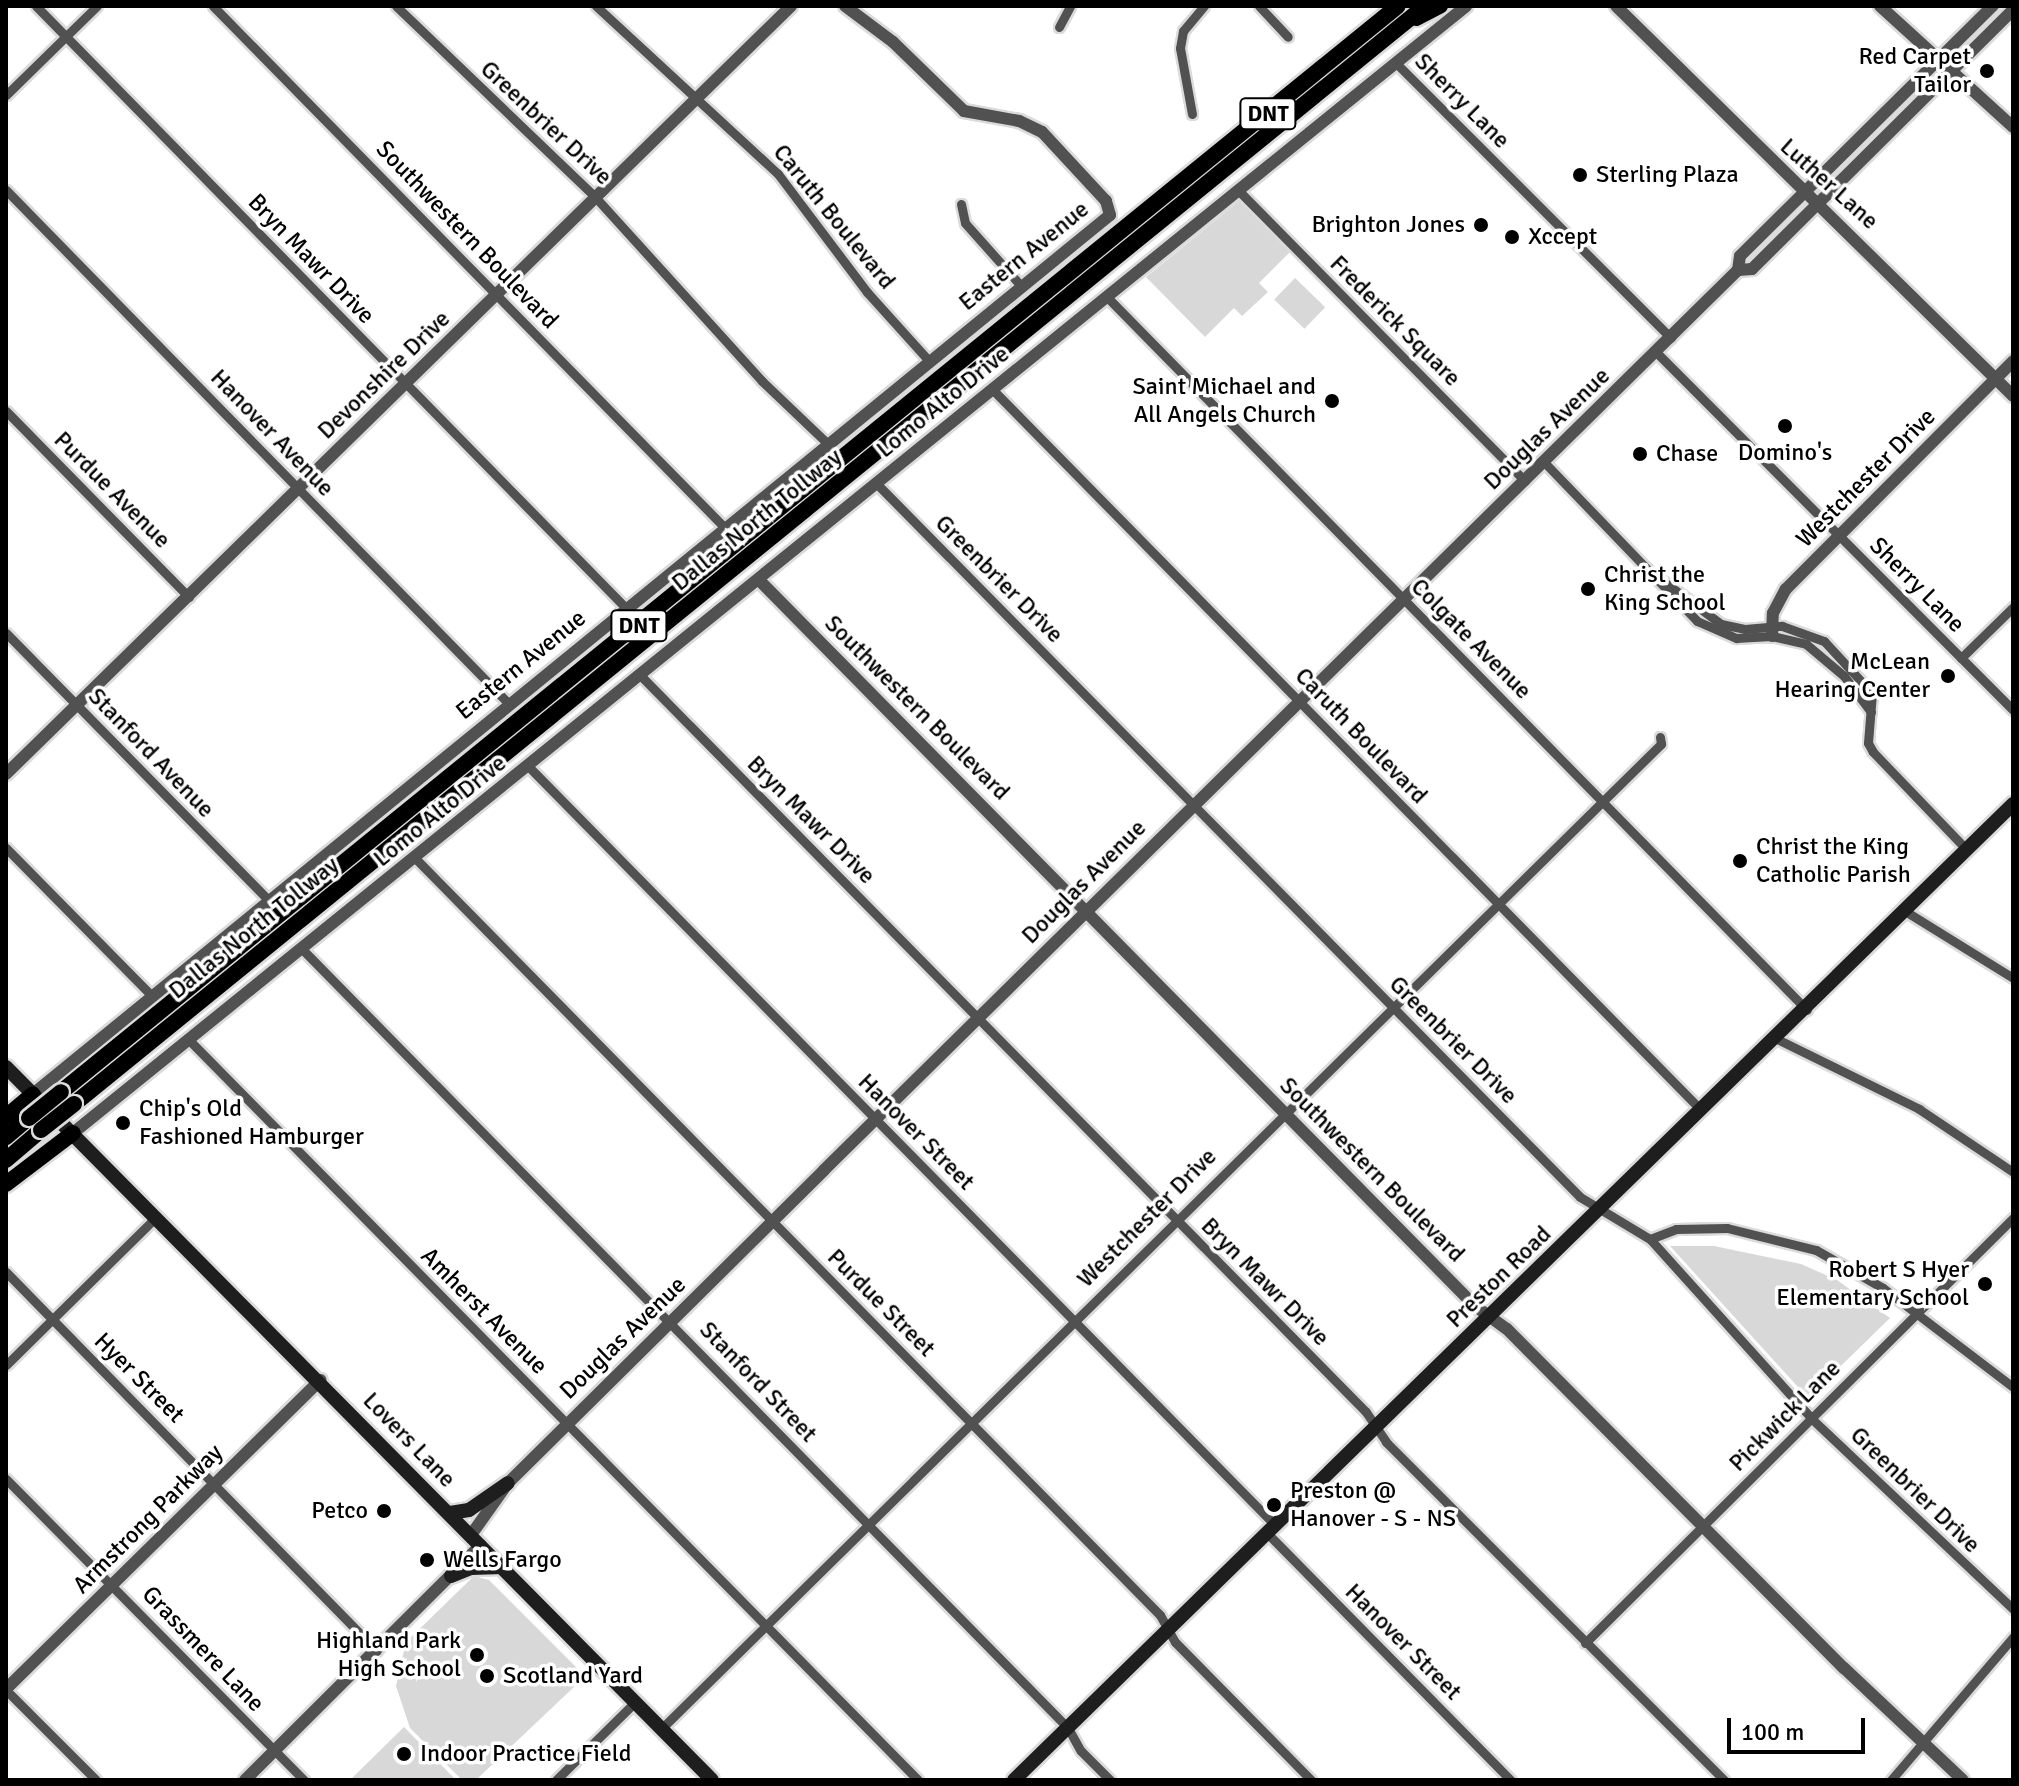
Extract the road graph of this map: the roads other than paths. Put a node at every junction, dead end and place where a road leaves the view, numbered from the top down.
1 (36, 6) edge
2 (97, 6) edge
3 (213, 6) edge
4 (396, 6) edge
5 (596, 6) edge
6 (791, 6) edge
7 (845, 6) edge
8 (1070, 6) edge
9 (1204, 6) edge
10 (1259, 6) edge
11 (1398, 6) edge
12 (1425, 6) edge
13 (1440, 6) edge
14 (1466, 6) edge
15 (1616, 6) edge
16 (1880, 6) edge
17 (1993, 6) edge
18 (2013, 10) edge
19 (1059, 27) dead end
20 (1397, 28) junction
21 (66, 37) junction
22 (1288, 37) dead end
23 (1395, 62) junction
24 (1937, 62) junction
25 (1954, 68) junction
26 (6, 95) edge
27 (700, 96) junction
28 (1892, 106) junction
29 (1192, 114) dead end
30 (1904, 118) junction
31 (1876, 121) junction
32 (2013, 127) edge
33 (1888, 134) junction
34 (1237, 189) junction
35 (6, 190) edge
36 (1804, 192) junction
37 (597, 199) junction
38 (1818, 202) junction
39 (961, 204) dead end
40 (1738, 270) junction
41 (1022, 287) junction
42 (497, 296) junction
43 (1107, 297) junction
44 (1671, 338) junction
45 (1656, 352) junction
46 (2013, 361) edge
47 (930, 362) junction
48 (1996, 378) junction
49 (405, 384) junction
50 (993, 390) junction
51 (2013, 396) edge
52 (6, 411) edge
53 (829, 445) junction
54 (1544, 462) junction
55 (1525, 481) junction
56 (877, 484) junction
57 (300, 489) junction
58 (725, 528) junction
59 (1839, 536) junction
60 (759, 580) junction
61 (189, 597) junction
62 (1404, 599) junction
63 (2013, 607) edge
64 (626, 608) junction
65 (1772, 631) junction
66 (6, 633) edge
67 (1961, 658) junction
68 (641, 676) junction
69 (1299, 700) junction
70 (509, 704) junction
71 (76, 705) junction
72 (2013, 710) edge
73 (1660, 737) dead end
74 (529, 767) junction
75 (6, 774) edge
76 (1604, 801) junction
77 (2013, 804) edge
78 (1193, 805) junction
79 (6, 848) edge
80 (1967, 850) junction
81 (416, 859) junction
82 (268, 900) junction
83 (1498, 903) junction
84 (1086, 911) junction
85 (1905, 911) junction
86 (302, 949) junction
87 (2013, 978) edge
88 (151, 995) junction
89 (1392, 1007) junction
90 (1807, 1010) junction
91 (977, 1018) junction
92 (1775, 1038) junction
93 (190, 1041) junction
94 (6, 1067) edge
95 (33, 1094) junction
96 (67, 1098) junction
97 (1701, 1110) junction
98 (1285, 1113) junction
99 (6, 1117) edge
100 (875, 1119) junction
101 (35, 1124) junction
102 (73, 1133) junction
103 (6, 1137) edge
104 (6, 1160) edge
105 (2013, 1172) edge
106 (6, 1184) edge
107 (1600, 1208) junction
108 (156, 1217) junction
109 (2013, 1218) edge
110 (1176, 1220) junction
111 (773, 1221) junction
112 (1650, 1239) junction
113 (6, 1272) edge
114 (1917, 1313) junction
115 (1490, 1317) junction
116 (52, 1319) junction
117 (1074, 1320) junction
118 (671, 1322) junction
119 (6, 1365) edge
120 (320, 1380) junction
121 (2013, 1387) edge
122 (1811, 1418) junction
123 (971, 1422) junction
124 (567, 1424) junction
125 (1375, 1426) junction
126 (6, 1479) edge
127 (215, 1483) junction
128 (508, 1483) junction
129 (450, 1513) junction
130 (868, 1524) junction
131 (1703, 1525) junction
132 (1271, 1529) junction
133 (476, 1540) junction
134 (502, 1567) junction
135 (451, 1576) junction
136 (112, 1585) junction
137 (2013, 1609) edge
138 (765, 1625) junction
139 (1168, 1630) junction
140 (2013, 1637) edge
141 (1585, 1643) junction
142 (377, 1651) junction
143 (6, 1689) edge
144 (635, 1702) junction
145 (1068, 1728) junction
146 (661, 1729) junction
147 (1922, 1743) junction
148 (275, 1751) junction
149 (1722, 1779) edge
150 (96, 1780) edge
151 (245, 1780) edge
152 (304, 1780) edge
153 (556, 1780) edge
154 (712, 1780) edge
155 (918, 1780) edge
156 (1014, 1780) edge
157 (1110, 1780) edge
158 (1311, 1780) edge
159 (1511, 1780) edge
160 (1891, 1780) edge
161 (1963, 1780) edge

1 - 21 street, Bryn Mawr Drive
2 - 21 street
3 - 42 street, Southwestern Boulevard
4 - 37 street, Greenbrier Drive
5 - 27 street, Caruth Boulevard
6 - 27 street, Devonshire Drive
7 - 41 street, Eastern Avenue
8 - 19 street
9 - 29 street
10 - 22 street
11 - 96 highway, Dallas North Tollway / DNT
12 - 20 highway, Dallas North Tollway / DNT
13 - 20 highway
14 - 23 street, Lomo Alto Drive
15 - 36 street, Luther Lane
16 - 24 street
17 - 24 street, Douglas Avenue
18 - 25 street, Douglas Avenue
20 - 96 highway, Dallas North Tollway / DNT
21 - 26 street
21 - 49 street, Bryn Mawr Drive
23 - 34 street, Lomo Alto Drive
23 - 44 street, Sherry Lane
24 - 25 street
24 - 28 street, Douglas Avenue
25 - 30 street, Douglas Avenue
25 - 32 street
27 - 37 street, Devonshire Drive
27 - 47 street, Caruth Boulevard
28 - 30 street
28 - 31 street, Douglas Avenue
30 - 33 street, Douglas Avenue
31 - 33 street
31 - 36 street, Douglas Avenue
33 - 38 street, Douglas Avenue
34 - 43 street, Lomo Alto Drive
34 - 55 street, Frederick Square
35 - 57 street, Hanover Avenue
36 - 38 street, Luther Lane
36 - 40 street, Douglas Avenue
37 - 42 street, Devonshire Drive
37 - 53 street, Greenbrier Drive
38 - 40 street, Douglas Avenue
38 - 48 street, Luther Lane
39 - 41 street
40 - 44 street, Douglas Avenue
41 - 47 street, Eastern Avenue
42 - 49 street, Devonshire Drive
42 - 58 street, Southwestern Boulevard
43 - 50 street, Lomo Alto Drive
43 - 62 street, Colgate Avenue
44 - 45 street, Douglas Avenue
45 - 54 street, Douglas Avenue
45 - 59 street, Sherry Lane
46 - 48 street, Westchester Drive
47 - 53 street, Eastern Avenue
48 - 51 street, Luther Lane
48 - 59 street, Westchester Drive
49 - 57 street, Devonshire Drive
49 - 64 street, Bryn Mawr Drive
50 - 56 street, Lomo Alto Drive
50 - 69 street, Caruth Boulevard
52 - 61 street, Purdue Avenue
53 - 58 street, Eastern Avenue
54 - 55 street, Douglas Avenue
54 - 65 street
55 - 62 street, Douglas Avenue
56 - 60 street, Lomo Alto Drive
56 - 78 street, Greenbrier Drive
57 - 61 street, Devonshire Drive
57 - 70 street, Hanover Avenue
58 - 64 street, Eastern Avenue
59 - 65 street, Westchester Drive
59 - 67 street, Sherry Lane
60 - 68 street, Lomo Alto Drive
60 - 84 street, Southwestern Boulevard
61 - 71 street, Devonshire Drive
62 - 69 street, Douglas Avenue
62 - 76 street, Colgate Avenue
63 - 67 street
64 - 70 street, Eastern Avenue
65 - 80 street
66 - 71 street, Stanford Avenue
67 - 72 street, Sherry Lane
68 - 74 street, Lomo Alto Drive
68 - 91 street, Bryn Mawr Drive
69 - 78 street, Douglas Avenue
69 - 83 street, Caruth Boulevard
70 - 82 street, Eastern Avenue
71 - 75 street, Devonshire Drive
71 - 82 street, Stanford Avenue
73 - 76 street, Westchester Drive
74 - 81 street, Lomo Alto Drive
74 - 100 street, Hanover Street
76 - 83 street, Westchester Drive
76 - 90 street, Colgate Avenue
77 - 80 main road, Preston Road
78 - 84 street, Douglas Avenue
78 - 89 street, Greenbrier Drive
79 - 88 street
80 - 85 main road, Preston Road
81 - 86 street, Lomo Alto Drive
81 - 111 street, Purdue Street
82 - 88 street, Eastern Avenue
83 - 89 street, Westchester Drive
83 - 97 street, Caruth Boulevard
84 - 91 street, Douglas Avenue
84 - 98 street, Southwestern Boulevard
85 - 87 street
85 - 90 main road, Preston Road
86 - 93 street, Lomo Alto Drive
86 - 118 street, Stanford Street
88 - 95 street, Eastern Avenue
89 - 98 street, Westchester Drive
89 - 107 street, Greenbrier Drive
90 - 92 main road, Preston Road
91 - 100 street, Douglas Avenue
91 - 110 street, Bryn Mawr Drive
92 - 97 main road, Preston Road
92 - 105 street
93 - 102 street, Lomo Alto Drive
93 - 124 street, Amherst Avenue
94 - 95 main road, Lovers Lane
95 - 99 highway
95 - 102 main road, Lovers Lane
96 - 101 highway, Dallas North Tollway / DNT, bridge
97 - 107 main road, Preston Road
98 - 110 street, Westchester Drive
98 - 115 street, Southwestern Boulevard
100 - 111 street, Douglas Avenue
100 - 117 street, Hanover Street
101 - 103 highway, Dallas North Tollway / DNT
101 - 104 highway, Dallas North Tollway / DNT
102 - 106 highway
102 - 108 main road, Lovers Lane
107 - 112 street, Greenbrier Drive
107 - 115 main road, Preston Road
108 - 116 street
108 - 120 main road, Lovers Lane
109 - 114 street, Pickwick Lane
110 - 117 street, Westchester Drive
110 - 125 street, Bryn Mawr Drive
111 - 118 street, Douglas Avenue
111 - 123 street, Purdue Street
112 - 114 street
112 - 122 street, Greenbrier Drive
113 - 116 street, Hyer Street
114 - 121 street
114 - 122 street, Pickwick Lane
115 - 125 main road, Preston Road
115 - 131 street, Southwestern Boulevard
116 - 119 street
116 - 127 street, Hyer Street
117 - 123 street, Westchester Drive
117 - 132 street, Hanover Street
118 - 124 street, Douglas Avenue
118 - 130 street, Stanford Street
120 - 127 street, Armstrong Parkway
120 - 129 main road, Lovers Lane
122 - 131 street, Pickwick Lane
122 - 137 street, Greenbrier Drive
123 - 130 street, Westchester Drive
123 - 139 street, Purdue Street
124 - 128 street, Douglas Avenue
124 - 138 street, Amherst Avenue
125 - 132 main road, Preston Road
125 - 141 street, Bryn Mawr Drive
126 - 136 street, Grassmere Lane
127 - 136 street, Armstrong Parkway
127 - 142 street, Hyer Street
128 - 129 main road
128 - 133 street, Douglas Avenue
129 - 133 main road, Lovers Lane
130 - 138 street, Westchester Drive
130 - 145 street, Stanford Street
131 - 141 street, Pickwick Lane
131 - 147 street, Southwestern Boulevard
132 - 139 main road, Preston Road
132 - 159 street, Hanover Street
133 - 134 main road, Lovers Lane
133 - 135 street, Douglas Avenue
134 - 135 main road
134 - 144 main road, Lovers Lane
135 - 142 street, Douglas Avenue
136 - 143 street, Armstrong Parkway
136 - 148 street, Grassmere Lane
138 - 146 street, Westchester Drive
138 - 155 street, Amherst Avenue
139 - 145 main road, Preston Road
139 - 158 street, Purdue Street
140 - 147 street
141 - 149 street, Bryn Mawr Drive
142 - 148 street, Douglas Avenue
143 - 150 street
144 - 146 main road, Lovers Lane
144 - 153 street
145 - 156 main road, Preston Road
145 - 157 street, Stanford Street
146 - 154 main road, Lovers Lane
147 - 160 street
147 - 161 street, Southwestern Boulevard
148 - 151 street, Douglas Avenue
148 - 152 street, Grassmere Lane

